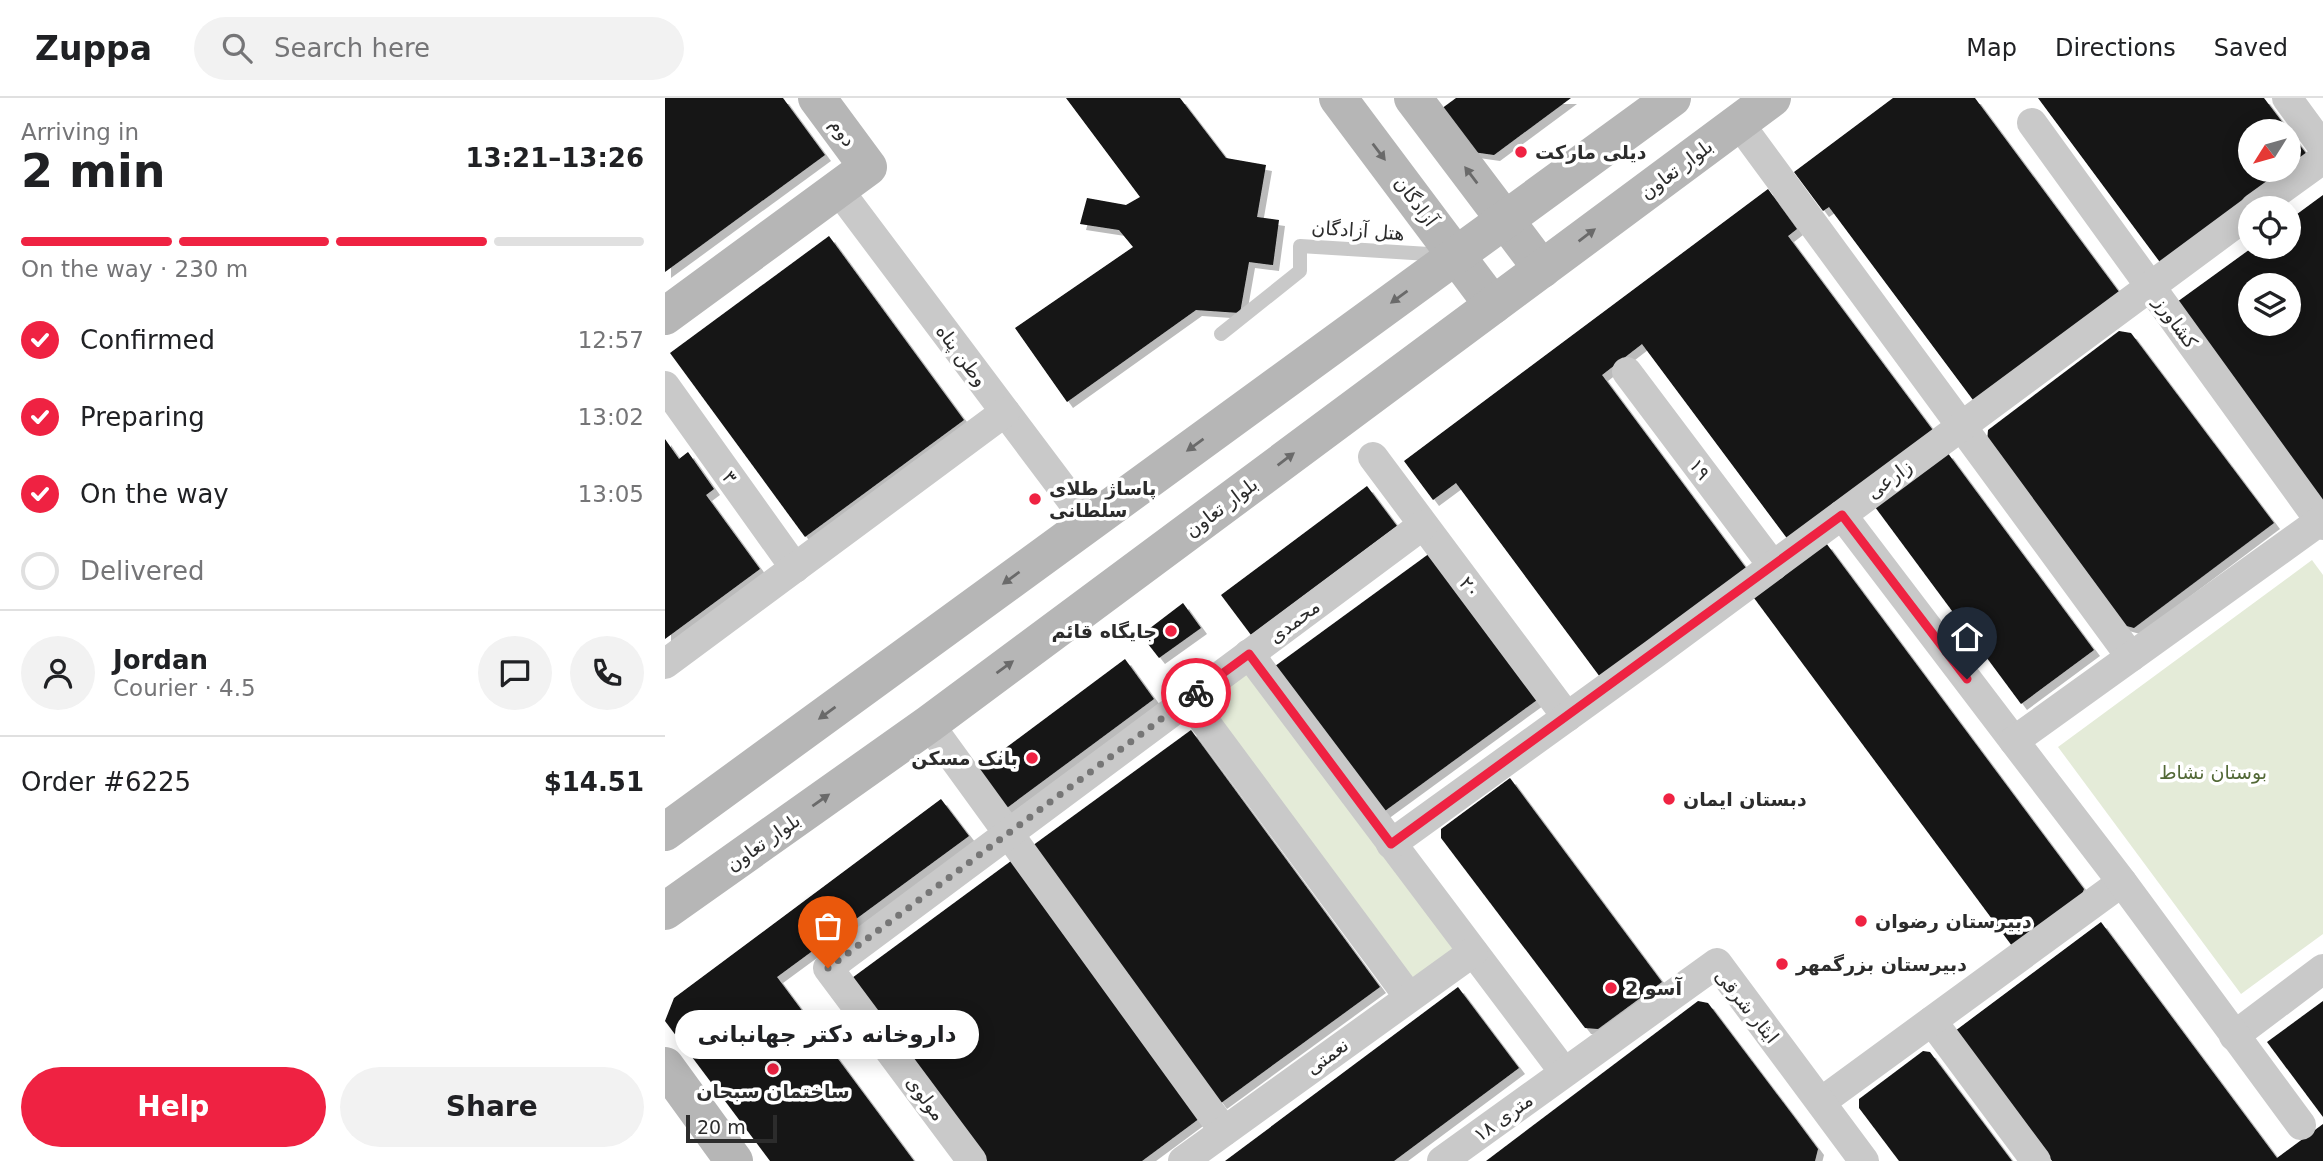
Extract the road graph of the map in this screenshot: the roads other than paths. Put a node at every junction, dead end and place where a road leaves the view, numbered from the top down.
1 (817, 98) edge
2 (1338, 98) edge
3 (1413, 98) edge
4 (1672, 98) edge
5 (1772, 98) edge
6 (2287, 98) edge
7 (1738, 122) junction
8 (2032, 123) dead end
9 (2323, 147) edge
10 (2323, 159) edge
11 (837, 188) junction
12 (2272, 196) edge
13 (1506, 221) junction
14 (2238, 221) edge
15 (1457, 256) junction
16 (1542, 269) junction
17 (2150, 285) junction
18 (1493, 305) junction
19 (666, 313) edge
20 (1221, 334) dead end
21 (1627, 372) dead end
22 (665, 386) edge
23 (1005, 412) junction
24 (1960, 425) junction
25 (1373, 457) dead end
26 (1842, 515) junction
27 (1088, 522) junction
28 (2321, 523) edge
29 (1423, 524) junction
30 (1773, 566) junction
31 (795, 568) junction
32 (1249, 654) junction
33 (2131, 657) junction
34 (665, 664) edge
35 (1188, 699) junction
36 (1567, 717) junction
37 (929, 724) junction
38 (2014, 741) junction
39 (665, 832) edge
40 (1008, 834) junction
41 (1391, 844) junction
42 (2122, 882) junction
43 (665, 911) edge
44 (1473, 952) junction
45 (828, 968) joint
46 (2323, 969) edge
47 (1409, 997) junction
48 (1932, 1021) junction
49 (2234, 1036) junction
50 (665, 1066) edge
51 (1564, 1072) junction
52 (1821, 1102) junction
53 (2301, 1125) dead end
54 (1224, 1131) junction
55 (734, 1161) edge
56 (972, 1161) edge
57 (1183, 1161) edge
58 (1442, 1161) edge
59 (1864, 1161) edge
60 (2036, 1161) edge

1 - 11 main road, دوم
2 -> 15 main road, آزادگان
13 -> 3 main road
4 - 13 main road
5 - 7 main road, بلوار تعاون
6 - 9 street
16 -> 7 main road, بلوار تعاون
7 - 24 street
8 - 17 street, کشاورز
10 - 12 street
11 - 19 main road
11 - 23 street, وطن پناه
13 - 15 main road
13 - 16 main road
14 - 17 street, زارعی
15 - 18 main road, آزادگان
15 - 20 lane, هتل آزادگان
15 -> 27 main road
16 - 18 main road, بلوار تعاون
17 - 24 street, زارعی
17 - 28 street, کشاورز
37 -> 18 main road, بلوار تعاون
21 - 30 street, ۱۹
22 - 31 street, ۳
23 - 27 street, وطن پناه
23 - 31 street
24 - 26 street, زارعی
24 - 33 street
25 - 29 street, ۲۰
26 - 30 street, زارعی
26 - 38 street
27 -> 39 main road
28 - 33 street
29 - 32 street, محمدی
29 - 36 street, ۲۰
30 - 36 street, زارعی
31 - 34 street
32 - 35 street, محمدی
32 - 41 street
33 - 38 street
35 - 40 street, محمدی
35 - 47 street
36 - 41 street, زارعی
37 - 40 street
43 -> 37 main road, بلوار تعاون
38 - 42 street
40 - 45 street, محمدی
40 - 54 street
41 - 44 street
42 - 48 street
42 - 49 street
44 - 47 street, نعمتی
44 - 51 street
45 - 56 street, مولوی
46 - 49 street
47 - 54 street, نعمتی
48 - 52 street
48 - 60 street
49 - 53 street
50 - 55 main road
51 - 52 street, ایثار شرقی
51 - 58 street, ۱۸ متری
52 - 59 street, ایثار شرقی
54 - 57 street, نعمتی

